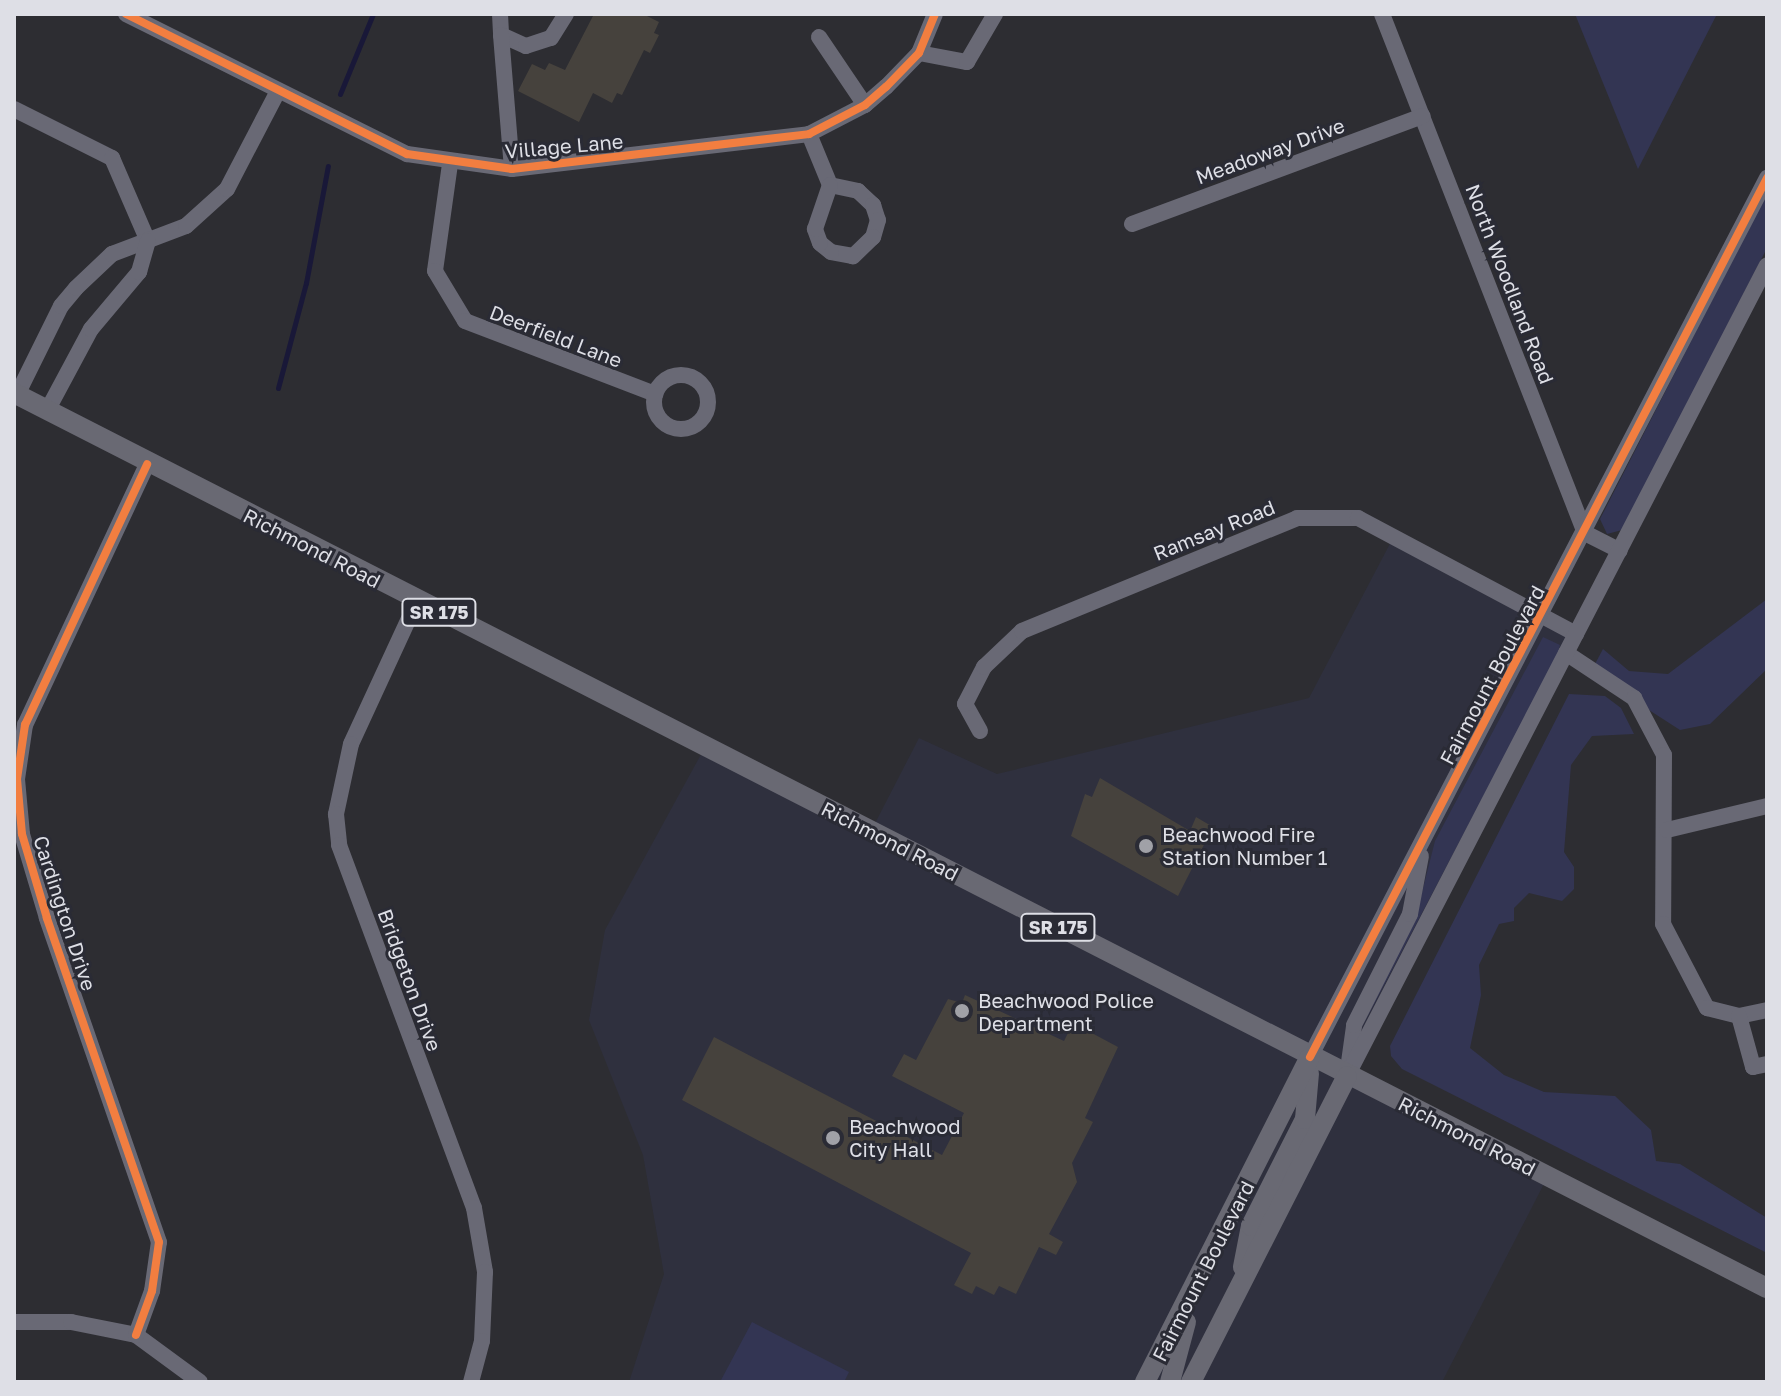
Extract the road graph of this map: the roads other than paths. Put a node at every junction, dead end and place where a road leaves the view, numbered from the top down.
1 (500, 14) edge
2 (566, 14) edge
3 (935, 14) edge
4 (995, 14) edge
5 (1382, 14) edge
6 (135, 16) edge
7 (501, 35) junction
8 (819, 37) dead end
9 (919, 53) junction
10 (277, 93) junction
11 (865, 105) junction
12 (14, 109) edge
13 (1423, 116) junction
14 (809, 134) junction
15 (450, 164) junction
16 (512, 169) junction
17 (1767, 178) edge
18 (830, 185) junction
19 (1132, 224) dead end
20 (148, 241) junction
21 (1767, 265) edge
22 (16, 394) edge
23 (655, 394) dead end
24 (47, 411) junction
25 (147, 464) junction
26 (1585, 533) junction
27 (1620, 551) junction
28 (417, 601) junction
29 (1541, 616) junction
30 (1576, 634) junction
31 (1566, 653) junction
32 (980, 731) dead end
33 (1767, 806) edge
34 (1667, 830) junction
35 (1425, 839) junction
36 (1767, 1010) edge
37 (1739, 1016) junction
38 (1310, 1057) junction
39 (1767, 1064) edge
40 (1347, 1076) junction
41 (1195, 1287) junction
42 (1767, 1288) edge
43 (1238, 1291) junction
44 (14, 1322) edge
45 (136, 1335) junction
46 (200, 1382) edge
47 (471, 1382) edge
48 (1145, 1382) edge
49 (1170, 1382) edge
50 (1191, 1382) edge

1 - 7 street
2 - 7 street
3 - 9 street, Village Lane
4 - 9 street
5 - 13 street, North Woodland Road
6 - 10 street, Village Lane
7 - 16 street
8 - 11 street
9 - 11 street, Village Lane
10 - 15 street, Village Lane
10 - 20 street
11 - 14 street, Village Lane
12 - 20 street
13 - 19 street, Meadoway Drive
13 - 26 street, North Woodland Road
14 - 16 street, Village Lane
14 - 18 street
15 - 16 street, Village Lane
15 - 23 street, Deerfield Lane
17 - 26 street, Fairmount Boulevard
18 - 18 street
20 - 22 street
20 - 24 street
21 - 27 street, Fairmount Boulevard
22 - 24 main road, Richmond Road / SR 175
24 - 25 main road, Richmond Road / SR 175
25 - 28 main road, Richmond Road / SR 175
25 - 45 street, Cardington Drive
26 - 27 street
26 - 29 street, Fairmount Boulevard
27 - 30 street, Fairmount Boulevard
28 - 38 main road, Richmond Road / SR 175
28 - 47 street, Bridgeton Drive
29 - 30 street, Ramsay Road
29 - 32 street, Ramsay Road
29 - 35 street, Fairmount Boulevard
30 - 31 street, Fairmount Boulevard
31 - 34 street
31 - 40 street, Fairmount Boulevard
33 - 34 street
34 - 37 street
35 - 38 street, Fairmount Boulevard
35 - 40 street
36 - 37 street
37 - 39 street
38 - 40 main road, Richmond Road / SR 175
38 - 41 main road, Fairmount Boulevard
38 - 43 main road
40 - 42 main road, Richmond Road / SR 175
40 - 43 main road, Fairmount Boulevard
41 - 48 main road, Fairmount Boulevard
41 - 49 main road
43 - 50 main road, Fairmount Boulevard
44 - 45 street
45 - 46 street

